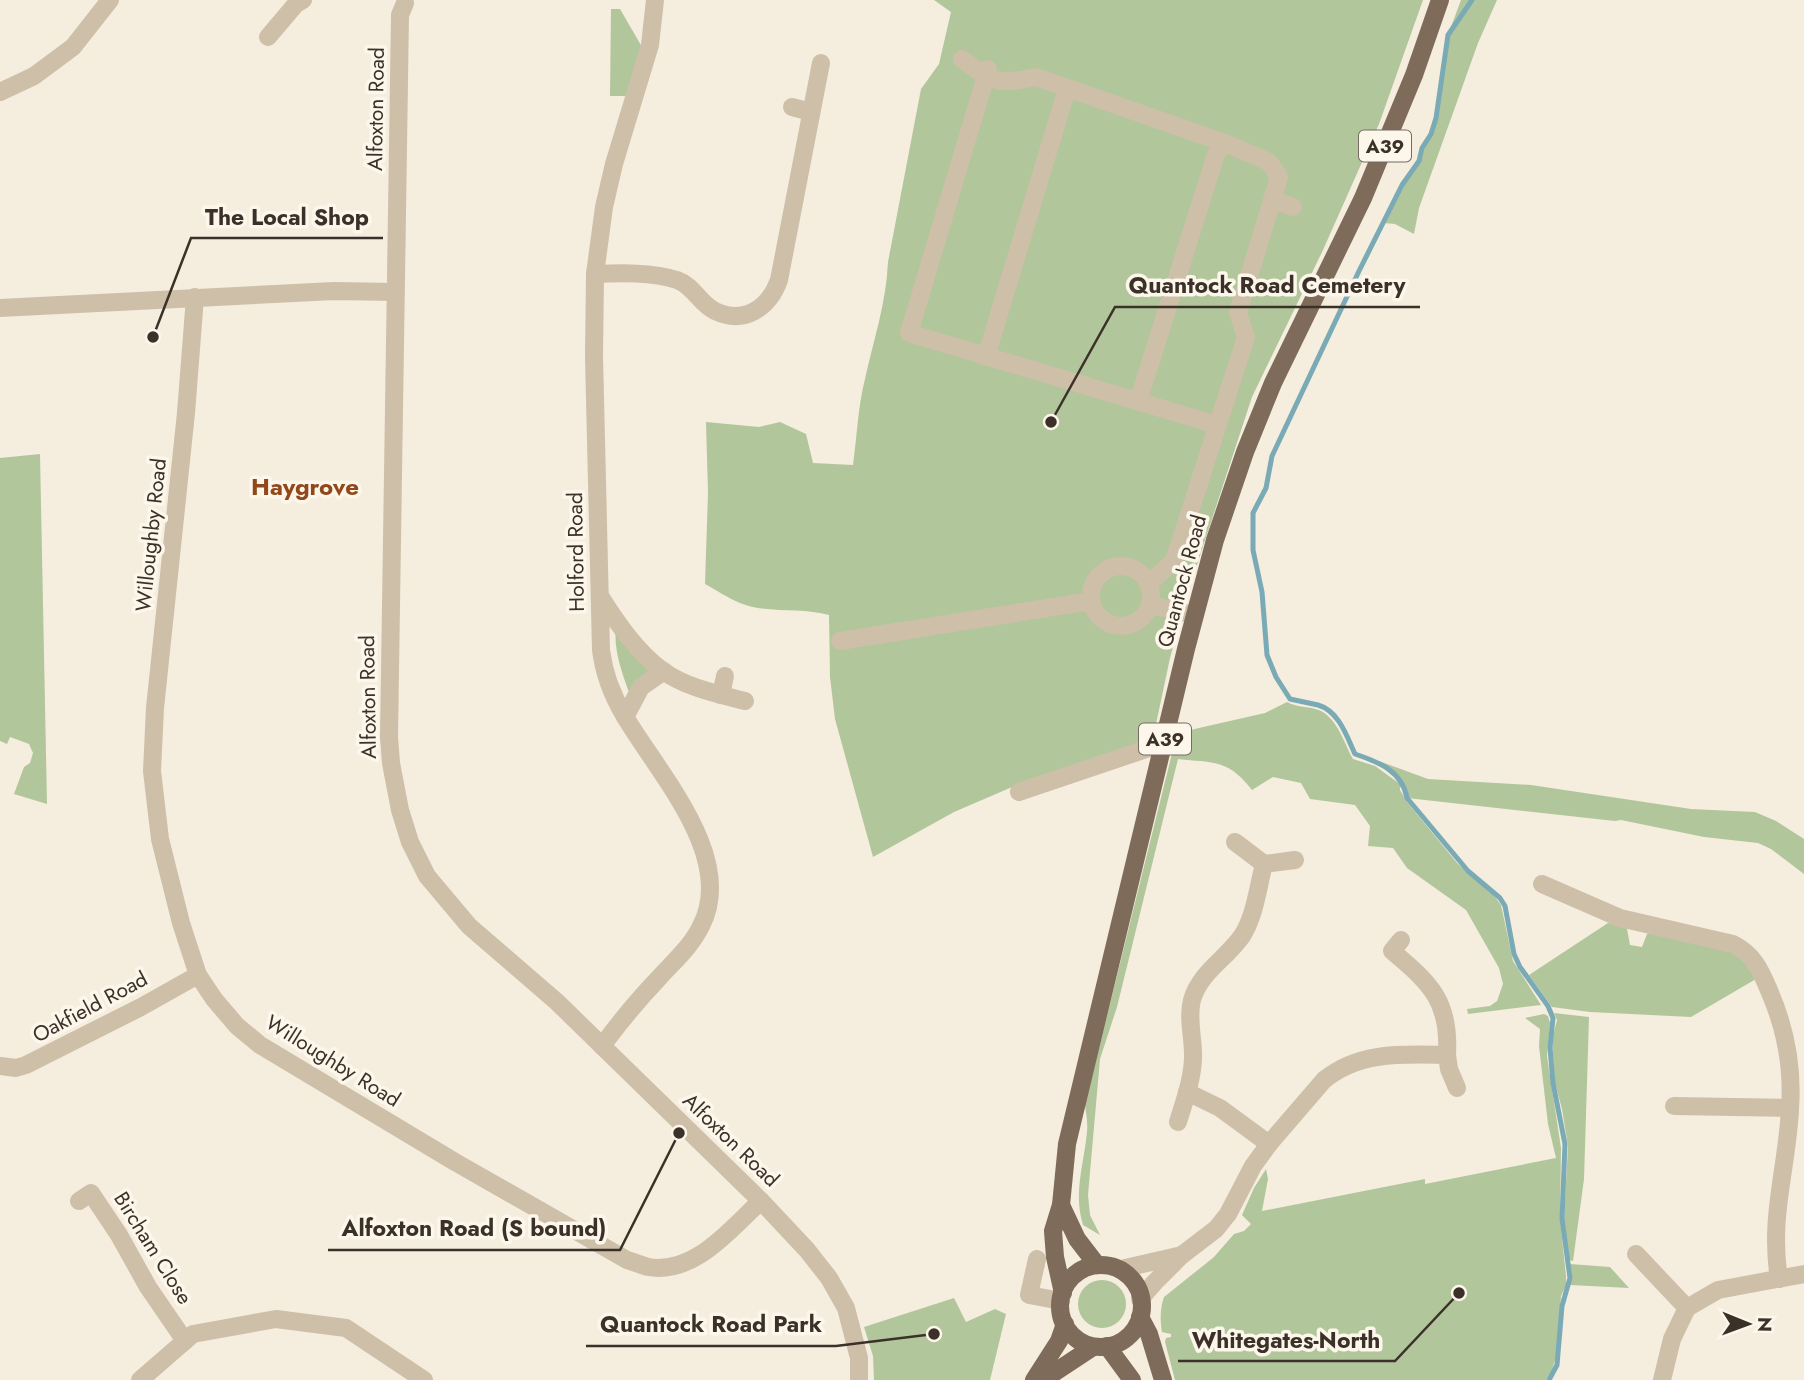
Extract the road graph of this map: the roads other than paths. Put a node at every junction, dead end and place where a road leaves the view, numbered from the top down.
1 (110, 0) edge
2 (303, 0) edge
3 (655, 0) edge
4 (1440, 0) edge
5 (405, 1) edge
6 (280, 33) dead end
7 (962, 59) dead end
8 (821, 63) dead end
9 (987, 73) junction
10 (1067, 89) junction
11 (0, 92) edge
12 (792, 107) dead end
13 (811, 112) junction
14 (1224, 143) junction
15 (1273, 200) junction
16 (1293, 207) dead end
17 (595, 274) junction
18 (395, 292) junction
19 (195, 297) junction
20 (0, 308) edge
21 (986, 357) junction
22 (1138, 402) junction
23 (1217, 425) junction
24 (1148, 584) junction
25 (600, 596) junction
26 (1090, 601) junction
27 (1150, 605) junction
28 (1195, 615) junction
29 (840, 641) dead end
30 (664, 671) junction
31 (725, 676) dead end
32 (721, 695) junction
33 (745, 701) dead end
34 (625, 716) junction
35 (1164, 744) junction
36 (1019, 792) dead end
37 (1235, 842) dead end
38 (1295, 860) dead end
39 (1264, 864) junction
40 (1542, 884) dead end
41 (1392, 951) dead end
42 (198, 975) junction
43 (602, 1045) junction
44 (1447, 1055) junction
45 (0, 1066) edge
46 (1457, 1088) dead end
47 (1188, 1092) junction
48 (1674, 1106) dead end
49 (1790, 1108) junction
50 (1178, 1122) dead end
51 (1269, 1144) junction
52 (79, 1201) dead end
53 (761, 1201) junction
54 (1061, 1205) junction
55 (1636, 1254) dead end
56 (1182, 1255) junction
57 (1037, 1259) dead end
58 (1097, 1265) junction
59 (1121, 1269) junction
60 (1804, 1274) edge
61 (1779, 1279) junction
62 (1062, 1297) junction
63 (1140, 1308) junction
64 (1687, 1308) junction
65 (1065, 1324) junction
66 (185, 1341) junction
67 (1100, 1346) junction
68 (140, 1380) edge
69 (424, 1380) edge
70 (859, 1380) edge
71 (1034, 1380) edge
72 (1043, 1380) edge
73 (1132, 1380) edge
74 (1163, 1380) edge
75 (1662, 1380) edge

1 - 11 street
2 - 6 street
3 - 17 street, Holford Road
4 - 28 main road, Quantock Road / A39
5 - 18 street, Alfoxton Road
7 - 9 street
8 - 13 street
9 - 10 street
9 - 21 street
10 - 14 street
10 - 21 street
12 - 13 street
13 - 17 street
14 - 15 street
14 - 22 street
15 - 16 street
15 - 23 street
17 - 25 street, Holford Road
18 - 19 street
18 - 43 street, Alfoxton Road
19 - 20 street
19 - 42 street, Willoughby Road
21 - 22 street
22 - 23 street
23 - 24 street
24 - 26 street
24 - 27 street
25 - 30 street
25 - 34 street, Holford Road
26 - 27 street
26 - 29 street
27 - 28 street
28 - 35 main road, Quantock Road / A39
30 - 32 street
30 - 34 street
31 - 32 street
32 - 33 street
34 - 43 street, Holford Road
35 - 36 street
35 - 54 main road, Quantock Road / A39
37 - 39 street
38 - 39 street
39 - 47 street
40 - 49 street
41 - 44 street
42 - 45 street, Oakfield Road
42 - 53 street, Willoughby Road
43 - 53 street, Alfoxton Road
44 - 46 street
44 - 51 street
47 - 50 street
47 - 51 street
48 - 49 street
49 - 61 street
51 - 56 street
52 - 66 street, Bircham Close
53 - 70 street, Alfoxton Road
54 - 58 main road, Quantock Road / A39
54 - 62 main road, Quantock Road / A39
55 - 64 street
56 - 59 street
56 - 63 street
57 - 62 street
58 - 59 main road
58 - 62 main road
59 - 63 main road
60 - 61 street
61 - 64 street
62 - 65 main road, A39
63 - 67 main road
63 - 74 main road
64 - 75 street
65 - 67 main road
65 - 71 main road
66 - 68 street
66 - 69 street
67 - 72 main road
67 - 73 main road

